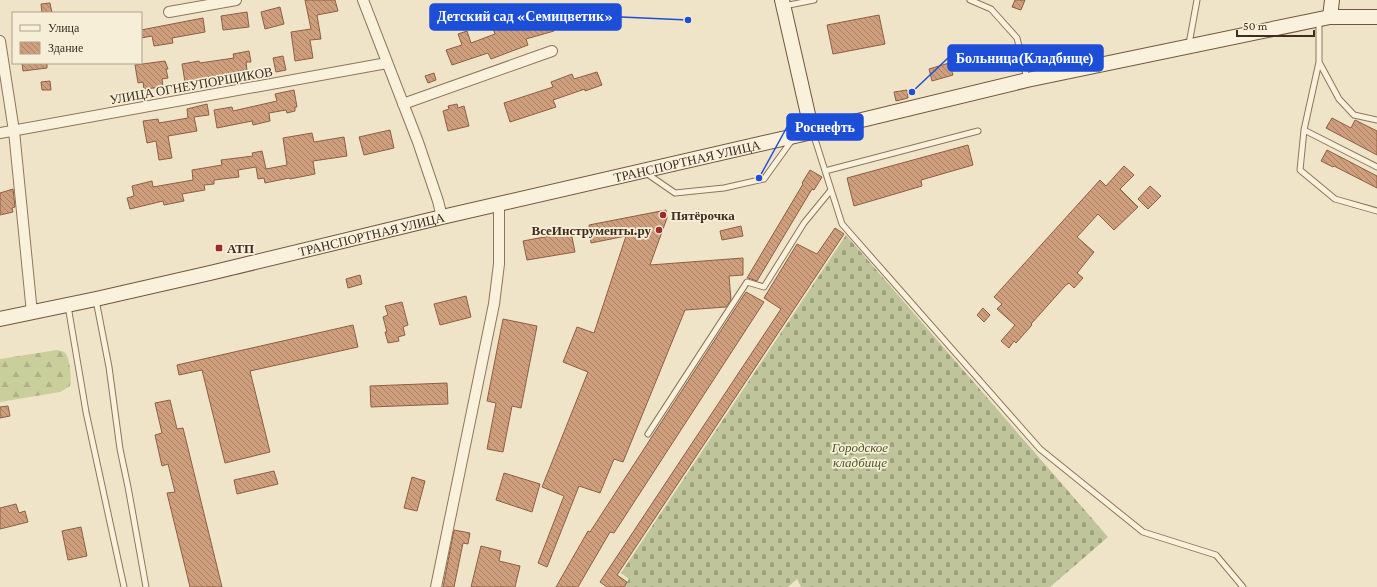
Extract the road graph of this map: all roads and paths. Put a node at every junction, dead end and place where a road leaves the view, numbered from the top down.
1 (236, 0) edge
2 (363, 0) edge
3 (814, 0) edge
4 (970, 0) edge
5 (1197, 0) edge
6 (1332, 0) edge
7 (783, 3) edge
8 (169, 12) dead end
9 (1377, 17) edge
10 (1325, 19) junction
11 (0, 41) edge
12 (1189, 47) junction
13 (552, 50) dead end
14 (387, 62) junction
15 (1320, 62) junction
16 (1027, 80) junction
17 (403, 104) junction
18 (1377, 120) edge
19 (1304, 130) junction
20 (14, 131) junction
21 (978, 131) dead end
22 (812, 132) junction
23 (0, 133) edge
24 (795, 136) junction
25 (1377, 167) edge
26 (644, 171) junction
27 (825, 171) junction
28 (831, 190) junction
29 (499, 204) junction
30 (1377, 211) edge
31 (442, 217) junction
32 (96, 299) junction
33 (68, 305) junction
34 (32, 313) junction
35 (0, 319) edge
36 (648, 434) dead end
37 (124, 587) edge
38 (146, 587) edge
39 (436, 587) edge
40 (1243, 587) edge

1 - 8 street
2 - 14 street
3 - 7 lane
4 - 16 lane
5 - 12 lane
6 - 10 main road
7 - 22 main road
9 - 10 main road, ТРАНСПОРТНАЯ УЛИЦА
10 - 12 main road, ТРАНСПОРТНАЯ УЛИЦА
10 - 15 lane
11 - 20 street
12 - 16 main road, ТРАНСПОРТНАЯ УЛИЦА
13 - 17 street
14 - 17 street
14 - 20 street, УЛИЦА ОГНЕУПОРЩИКОВ
15 - 18 lane
15 - 19 lane
16 - 22 main road, ТРАНСПОРТНАЯ УЛИЦА
17 - 31 street
19 - 25 lane
19 - 30 lane
20 - 23 street, УЛИЦА ОГНЕУПОРЩИКОВ
20 - 34 street
21 - 27 lane
22 - 24 main road, ТРАНСПОРТНАЯ УЛИЦА
22 - 27 lane
24 - 26 main road, ТРАНСПОРТНАЯ УЛИЦА
24 - 26 lane
26 - 29 main road, ТРАНСПОРТНАЯ УЛИЦА
27 - 28 lane
28 - 36 lane
28 - 40 lane
29 - 31 main road, ТРАНСПОРТНАЯ УЛИЦА
29 - 39 street
31 - 32 main road, ТРАНСПОРТНАЯ УЛИЦА
32 - 33 main road, ТРАНСПОРТНАЯ УЛИЦА
32 - 38 lane
33 - 34 main road, ТРАНСПОРТНАЯ УЛИЦА
33 - 37 lane
34 - 35 main road, ТРАНСПОРТНАЯ УЛИЦА

